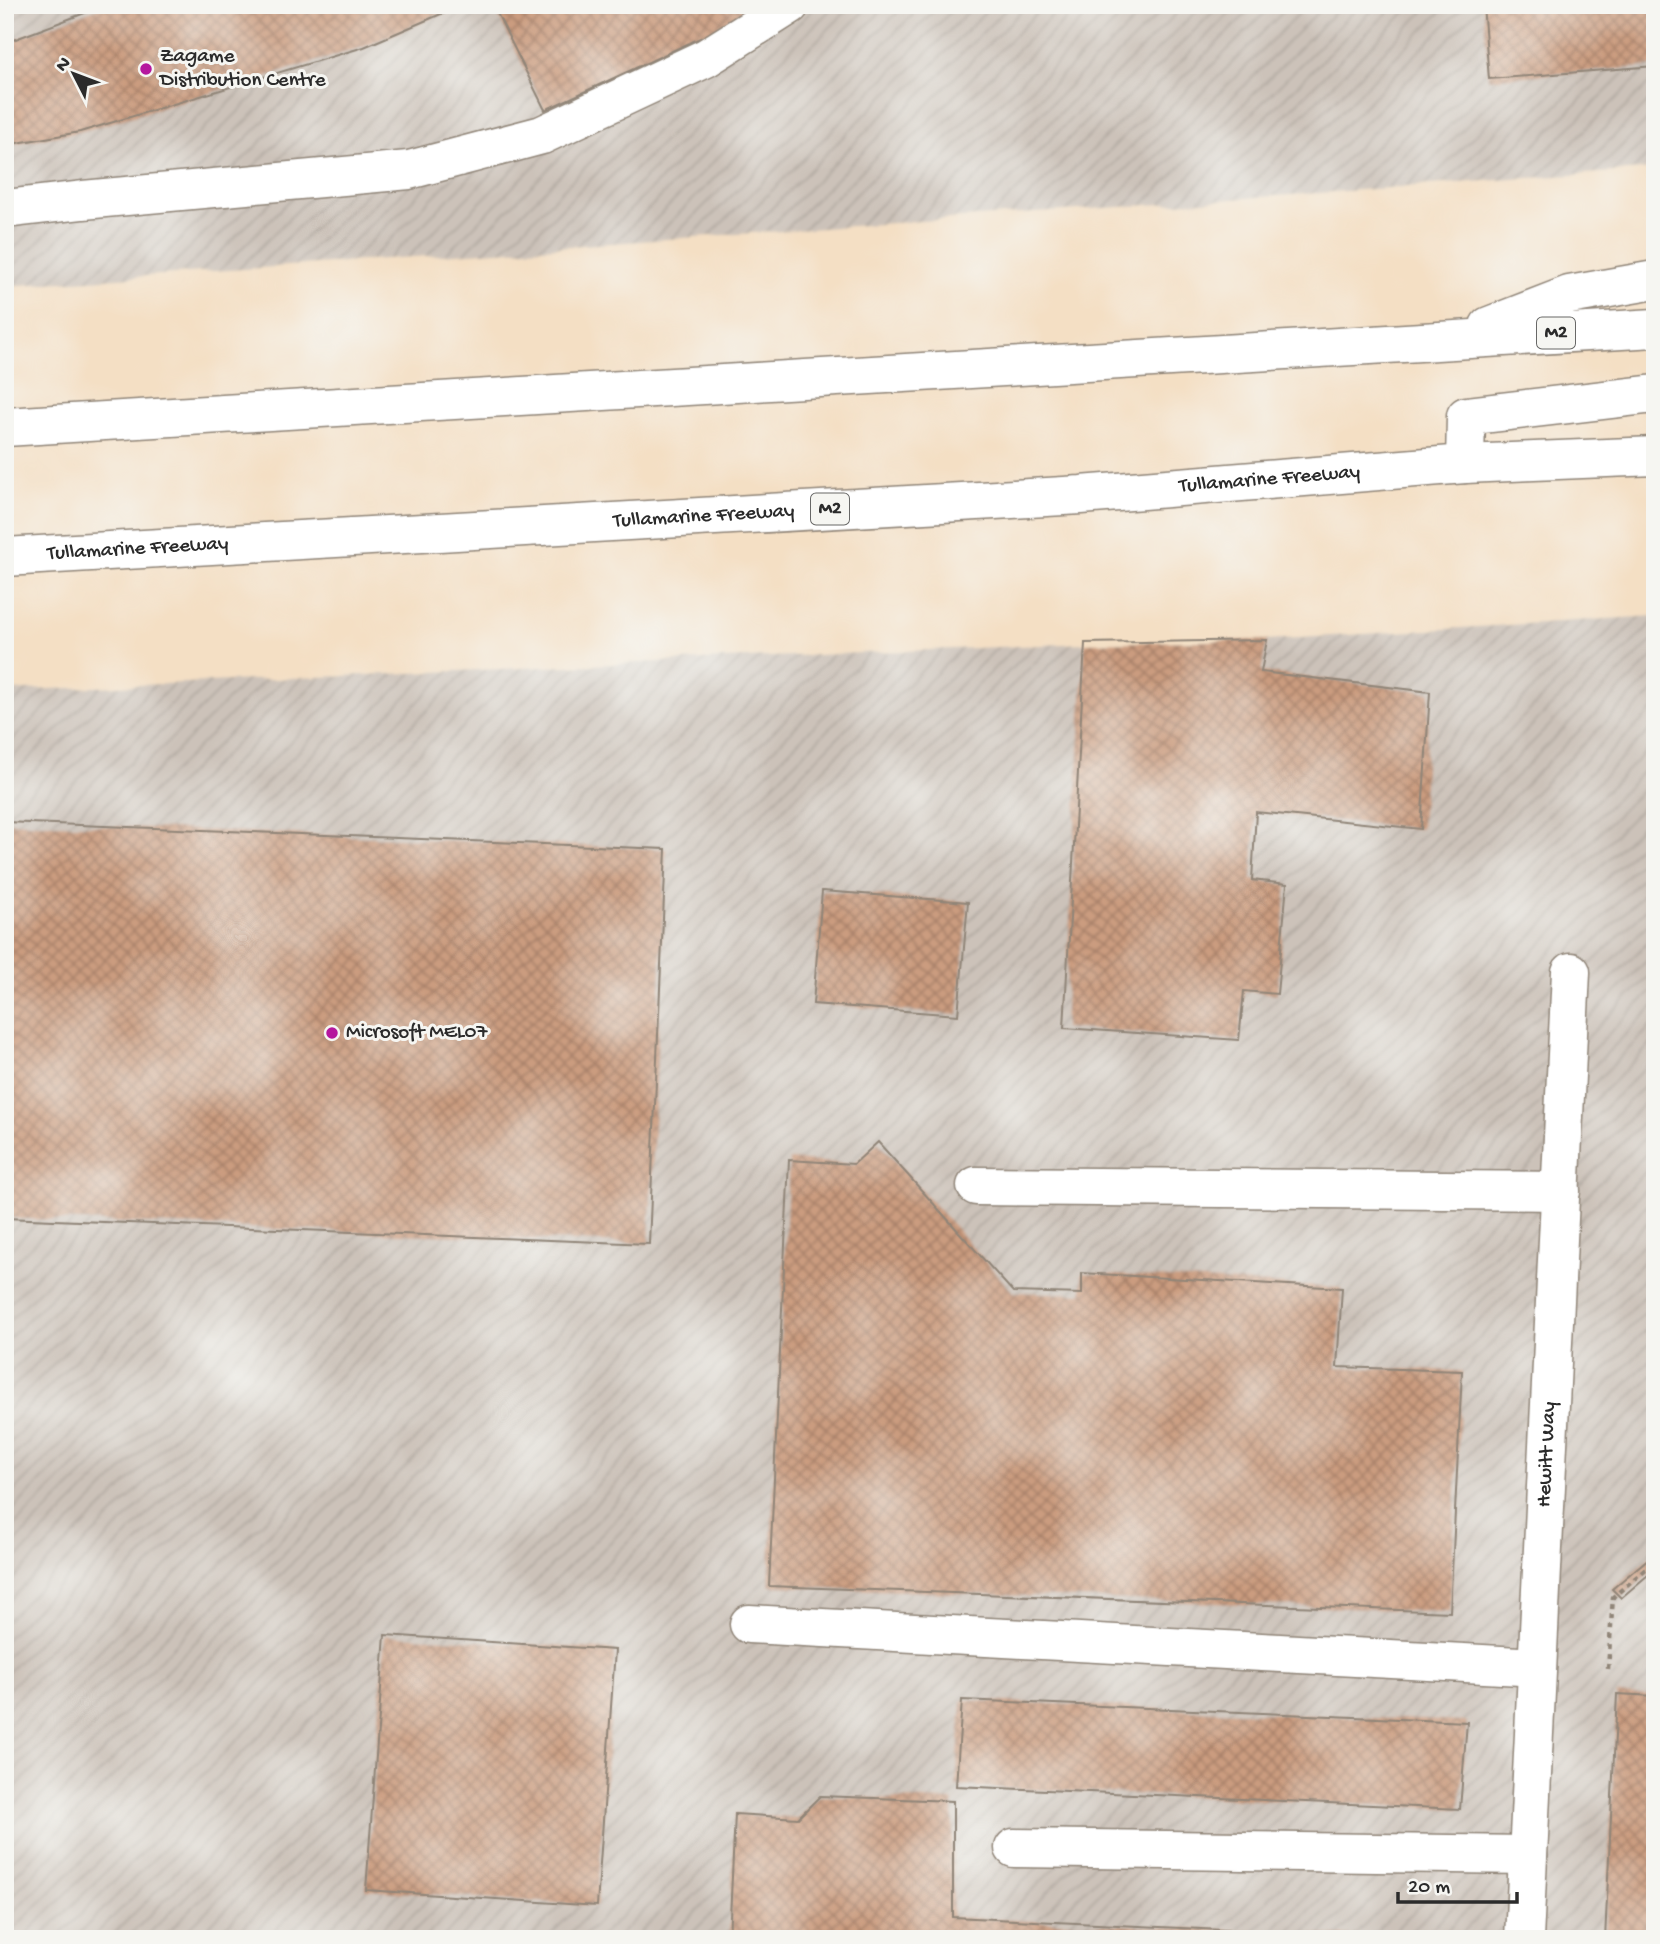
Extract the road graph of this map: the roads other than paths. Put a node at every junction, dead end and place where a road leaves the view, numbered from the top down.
1 (790, 5) edge
2 (5, 209) edge
3 (1655, 280) edge
4 (1655, 328) edge
5 (1458, 338) junction
6 (1655, 394) edge
7 (5, 427) edge
8 (1655, 456) edge
9 (1465, 464) junction
10 (5, 557) edge
11 (1571, 972) dead end
12 (976, 1186) dead end
13 (1561, 1191) junction
14 (749, 1624) dead end
15 (1537, 1667) junction
16 (1013, 1848) dead end
17 (1528, 1856) junction
18 (1524, 1939) edge

1 - 2 main road
3 - 5 main road
4 - 5 main road, M2
5 - 7 main road, M2
6 - 9 main road
8 - 9 main road, Tullamarine Freeway / M2
9 - 10 main road, Tullamarine Freeway / M2
11 - 13 main road, Hewitt Way
12 - 13 main road
13 - 15 main road, Hewitt Way
14 - 15 main road
15 - 17 main road, Hewitt Way
16 - 17 main road
17 - 18 main road, Hewitt Way

